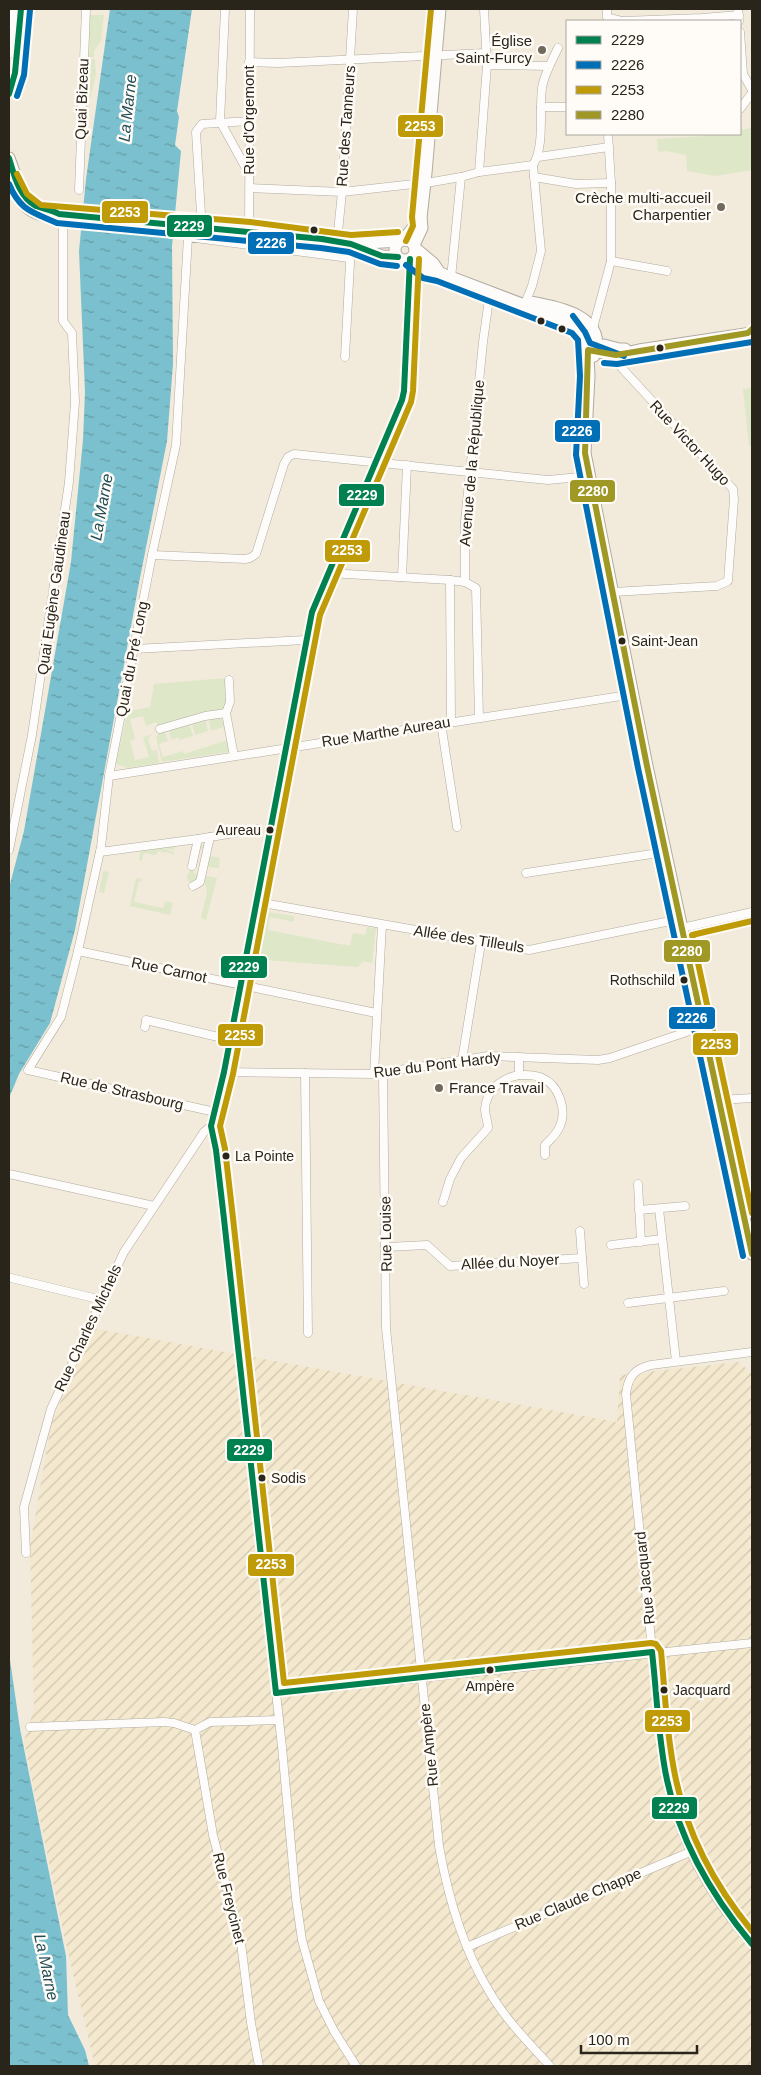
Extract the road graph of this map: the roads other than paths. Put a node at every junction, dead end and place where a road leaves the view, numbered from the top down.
1 (13, 9) edge
2 (21, 9) edge
3 (86, 9) edge
4 (225, 9) edge
5 (250, 9) edge
6 (353, 9) edge
7 (440, 9) edge
8 (484, 9) edge
9 (607, 9) edge
10 (738, 15) edge
11 (618, 20) edge
12 (675, 20) edge
13 (702, 20) edge
14 (741, 46) edge
15 (558, 48) dead end
16 (486, 53) junction
17 (9, 54) edge
18 (436, 56) junction
19 (350, 60) junction
20 (249, 62) junction
21 (487, 65) junction
22 (549, 66) junction
23 (752, 92) edge
24 (9, 94) edge
25 (541, 107) junction
26 (566, 107) edge
27 (741, 108) edge
28 (220, 121) junction
29 (249, 121) junction
30 (608, 135) edge
31 (609, 146) junction
32 (538, 156) junction
33 (9, 158) edge
34 (533, 165) junction
35 (478, 172) junction
36 (248, 173) junction
37 (9, 176) edge
38 (461, 177) junction
39 (534, 177) junction
40 (425, 182) junction
41 (611, 183) junction
42 (250, 188) junction
43 (79, 190) dead end
44 (342, 192) junction
45 (61, 214) junction
46 (420, 218) junction
47 (248, 231) junction
48 (203, 239) junction
49 (401, 240) junction
50 (337, 242) junction
51 (351, 244) junction
52 (413, 252) junction
53 (398, 256) junction
54 (349, 258) junction
55 (611, 261) junction
56 (668, 271) dead end
57 (451, 278) junction
58 (490, 292) junction
59 (506, 298) junction
60 (526, 301) junction
61 (594, 332) junction
62 (751, 332) edge
63 (592, 351) junction
64 (625, 351) junction
65 (345, 357) dead end
66 (374, 462) junction
67 (408, 465) junction
68 (470, 472) junction
69 (590, 476) junction
70 (152, 555) junction
71 (329, 573) junction
72 (402, 577) junction
73 (450, 580) junction
74 (465, 582) junction
75 (613, 592) junction
76 (306, 640) junction
77 (134, 649) junction
78 (229, 680) dead end
79 (634, 694) junction
80 (226, 713) junction
81 (479, 718) junction
82 (451, 722) junction
83 (442, 724) junction
84 (160, 729) dead end
85 (287, 747) junction
86 (234, 756) junction
87 (109, 776) junction
88 (457, 827) dead end
89 (258, 829) dead end
90 (210, 837) junction
91 (198, 839) junction
92 (9, 850) edge
93 (100, 852) junction
94 (665, 852) junction
95 (192, 866) dead end
96 (526, 873) dead end
97 (193, 886) dead end
98 (257, 902) junction
99 (752, 912) edge
100 (681, 923) junction
101 (382, 924) junction
102 (481, 943) junction
103 (78, 951) junction
104 (241, 984) junction
105 (376, 1013) junction
106 (704, 1026) junction
107 (145, 1027) dead end
108 (230, 1040) junction
109 (519, 1057) junction
110 (462, 1060) junction
111 (28, 1070) joint
112 (224, 1072) junction
113 (384, 1072) junction
114 (305, 1073) junction
115 (374, 1074) junction
116 (519, 1075) junction
117 (752, 1098) edge
118 (720, 1100) junction
119 (215, 1112) junction
120 (211, 1126) junction
121 (545, 1155) dead end
122 (9, 1174) edge
123 (638, 1184) dead end
124 (443, 1202) dead end
125 (747, 1204) edge
126 (154, 1206) junction
127 (685, 1206) dead end
128 (659, 1208) junction
129 (640, 1210) junction
130 (580, 1231) dead end
131 (662, 1239) junction
132 (641, 1242) junction
133 (611, 1245) dead end
134 (387, 1247) junction
135 (752, 1254) edge
136 (582, 1258) junction
137 (11, 1278) dead end
138 (584, 1284) dead end
139 (724, 1291) dead end
140 (669, 1298) junction
141 (102, 1300) junction
142 (628, 1303) dead end
143 (308, 1333) dead end
144 (752, 1352) edge
145 (676, 1361) junction
146 (393, 1395) joint
147 (26, 1553) dead end
148 (752, 1642) edge
149 (652, 1652) junction
150 (422, 1677) junction
151 (276, 1693) junction
152 (279, 1720) junction
153 (30, 1726) dead end
154 (195, 1730) junction
155 (690, 1852) junction
156 (752, 1944) edge
157 (467, 1947) junction
158 (259, 2066) edge
159 (356, 2066) edge
160 (550, 2066) edge

1 - 17 street
2 - 24 street
3 - 43 street, Quai Bizeau
4 - 28 street
5 - 20 street, Rue d'Orgemont
6 - 19 street, Rue des Tanneurs
7 - 18 main road
8 - 16 street
9 - 11 street
10 - 13 street
12 - 13 street
14 - 23 street
15 - 22 street
16 - 18 street
16 - 21 street
18 - 19 street
18 - 40 main road
19 - 20 street
19 - 44 street, Rue des Tanneurs
20 - 29 street, Rue d'Orgemont
21 - 22 street
21 - 35 street
22 - 25 street
23 - 27 street
25 - 26 street
25 - 32 street
28 - 29 street
28 - 36 street
28 - 48 street
29 - 36 street, Rue d'Orgemont
30 - 31 street
31 - 32 street
31 - 41 street
32 - 34 street
33 - 45 main road
34 - 35 street
34 - 39 street
35 - 38 street
36 - 42 street, Rue d'Orgemont
37 - 45 main road
38 - 40 street
38 - 57 street
39 - 41 street
39 - 60 street
40 - 44 street
40 - 46 main road
41 - 55 street
42 - 44 street
42 - 47 street, Rue d'Orgemont
44 - 50 street, Rue des Tanneurs
45 - 47 main road, bridge
45 - 92 street, Quai Eugène Gaudineau
46 - 49 main road
46 - 52 main road
47 - 50 main road
48 - 54 street
48 - 70 street, Quai du Pré Long
49 - 51 main road
49 - 52 main road
49 - 53 main road
50 - 51 main road
51 - 53 main road
51 - 54 street
52 - 53 main road
52 - 57 main road
52 - 66 street
54 - 65 street
55 - 56 street
55 - 61 street
57 - 58 main road
58 - 59 main road
58 - 68 street, Avenue de la République
59 - 60 main road
59 - 63 main road
60 - 61 main road
61 - 63 main road
61 - 64 main road
62 - 64 main road
63 - 64 main road
63 - 69 main road
64 - 75 street, Rue Victor Hugo
66 - 67 street
66 - 70 street
66 - 71 street
67 - 68 street
67 - 72 street
68 - 69 street
68 - 74 street, Avenue de la République
69 - 75 main road
70 - 77 street, Quai du Pré Long
71 - 72 street
71 - 76 street
72 - 73 street
73 - 74 street
73 - 82 street
74 - 81 street
75 - 79 main road
76 - 77 street
76 - 85 street
77 - 87 street, Quai du Pré Long
78 - 80 street
79 - 81 street, Rue Marthe Aureau
79 - 94 main road
80 - 84 street
80 - 86 street
81 - 82 street, Rue Marthe Aureau
82 - 83 street, Rue Marthe Aureau
83 - 85 street, Rue Marthe Aureau
83 - 88 street
85 - 86 street, Rue Marthe Aureau
85 - 98 street
86 - 87 street, Rue Marthe Aureau
87 - 93 street, Quai du Pré Long
89 - 90 street
90 - 91 street
90 - 97 street
91 - 93 street
91 - 95 street
93 - 103 street, Quai du Pré Long
94 - 96 street
94 - 100 main road
98 - 101 street, Allée des Tilleuls
98 - 104 street
99 - 100 street, Allée des Tilleuls
100 - 102 street, Allée des Tilleuls
100 - 106 main road
101 - 102 street, Allée des Tilleuls
101 - 105 street
102 - 110 street
103 - 104 street, Rue Carnot
103 - 111 street, Quai du Pré Long
104 - 105 street, Rue Carnot
104 - 108 street
105 - 115 street
106 - 109 street, Rue du Pont Hardy
106 - 118 main road
107 - 108 street
108 - 112 street
109 - 110 street, Rue du Pont Hardy
109 - 116 street
110 - 113 street, Rue du Pont Hardy
111 - 119 street, Rue de Strasbourg
112 - 114 street, Rue du Pont Hardy
112 - 119 street
113 - 115 street, Rue du Pont Hardy
113 - 134 street, Rue Louise
114 - 115 street, Rue du Pont Hardy
114 - 143 street
116 - 121 street
116 - 124 street
117 - 118 street
118 - 125 main road
119 - 120 street
120 - 126 street, Rue Charles Michels
120 - 151 street
122 - 126 street
123 - 129 street
125 - 135 main road
126 - 141 street, Rue Charles Michels
127 - 128 street
128 - 129 street
128 - 131 street
129 - 132 street
130 - 136 street
131 - 132 street
131 - 140 street
132 - 133 street
134 - 136 street, Allée du Noyer
134 - 146 street, Rue Louise
136 - 138 street
137 - 141 street
139 - 140 street
140 - 142 street
140 - 145 street
141 - 147 street, Rue Charles Michels
144 - 145 street, Rue Jacquard
145 - 149 street, Rue Jacquard
146 - 150 street, Rue Ampère
148 - 149 street
149 - 150 street
149 - 155 street, Rue Jacquard
150 - 151 street
150 - 157 street, Rue Ampère
151 - 152 street
152 - 154 street
152 - 159 street
153 - 154 street
154 - 158 street, Rue Freycinet
155 - 156 street, Rue Jacquard
155 - 157 street, Rue Claude Chappe
157 - 160 street, Rue Ampère

